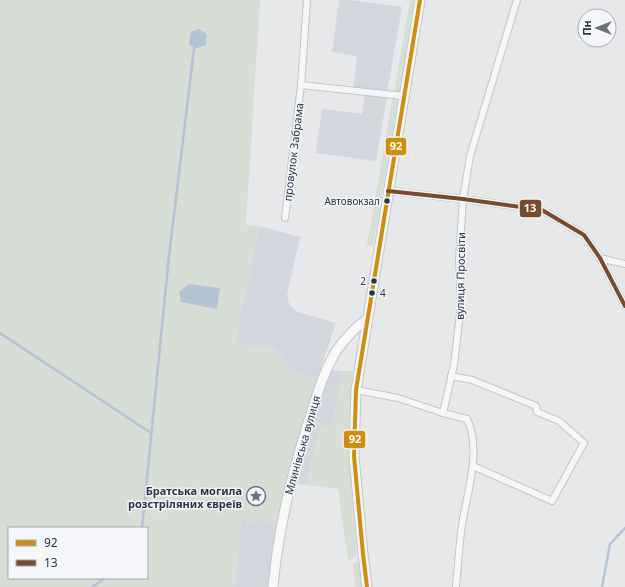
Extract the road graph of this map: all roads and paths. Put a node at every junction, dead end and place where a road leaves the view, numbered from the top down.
1 (307, 0) edge
2 (420, 0) edge
3 (517, 0) edge
4 (302, 85) junction
5 (404, 96) junction
6 (388, 191) junction
7 (464, 199) junction
8 (285, 218) dead end
9 (600, 258) junction
10 (625, 264) edge
11 (625, 306) edge
12 (367, 319) junction
13 (451, 376) junction
14 (356, 390) junction
15 (443, 414) junction
16 (473, 466) junction
17 (273, 587) edge
18 (367, 587) edge
19 (456, 587) edge

1 - 4 street, провулок Забрама
2 - 5 main road
3 - 7 street, вулиця Просвіти
4 - 5 street
4 - 8 street, провулок Забрама
5 - 6 main road
6 - 7 street
6 - 12 main road
7 - 9 street
7 - 13 street, вулиця Просвіти
9 - 10 street
9 - 11 street
12 - 14 main road
12 - 17 main road, Млинівська вулиця
13 - 15 street, вулиця Просвіти
13 - 16 street
14 - 15 street
14 - 18 main road
15 - 16 street
16 - 19 street

